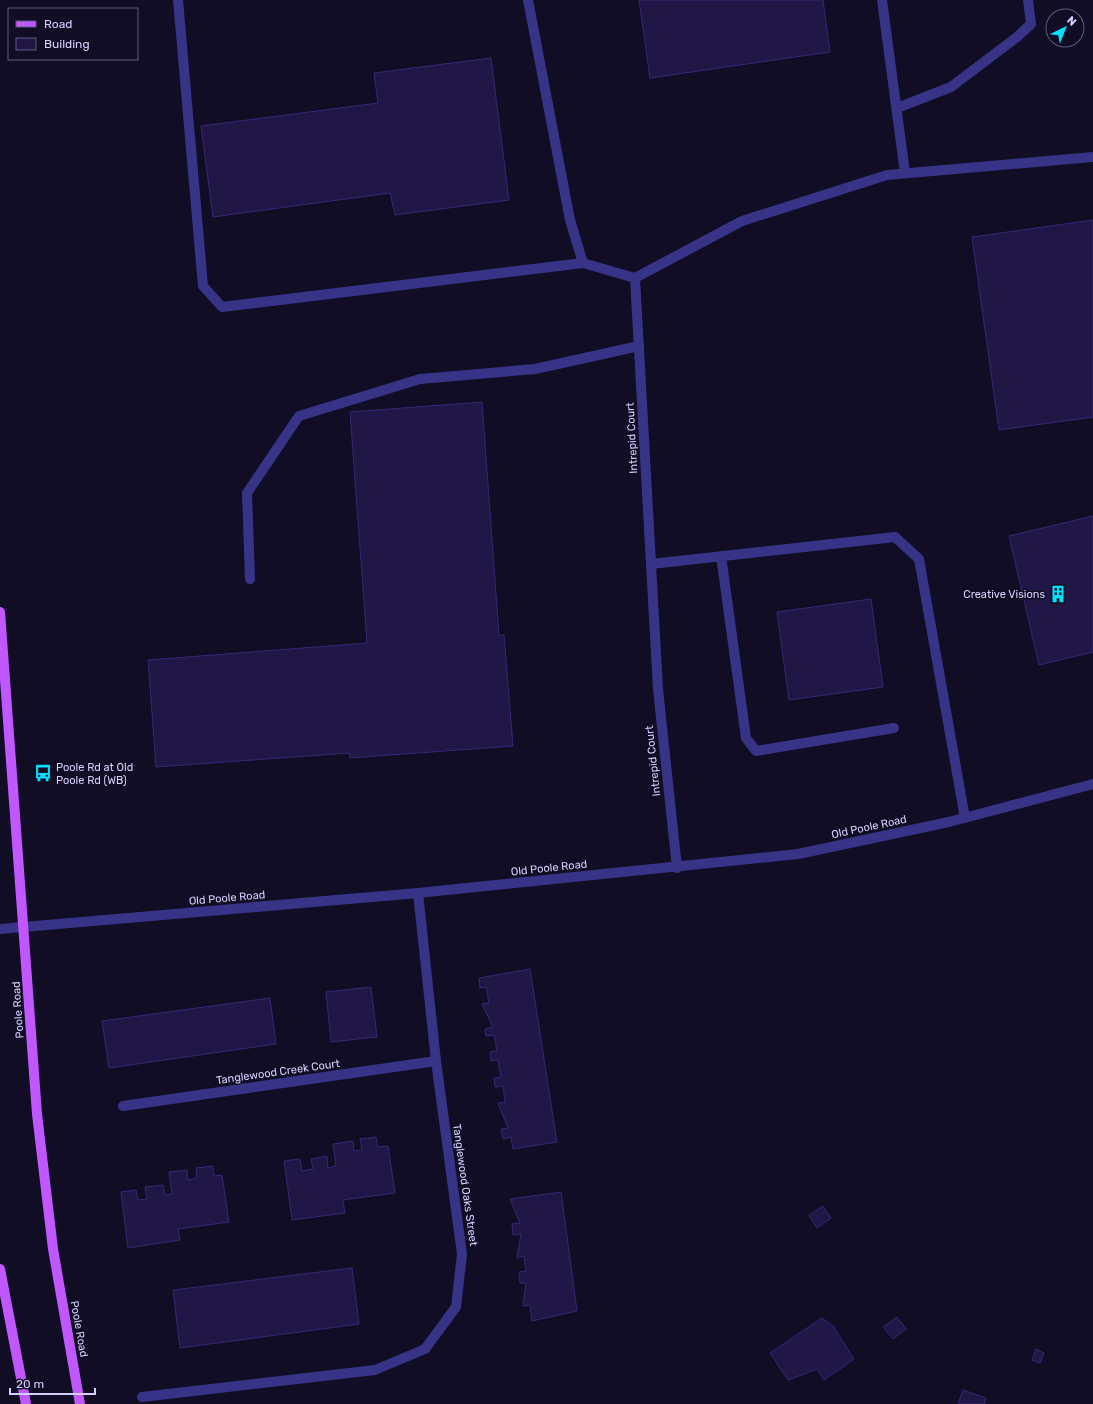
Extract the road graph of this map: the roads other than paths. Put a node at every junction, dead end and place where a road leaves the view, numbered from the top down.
1 (178, 0) edge
2 (528, 0) edge
3 (882, 0) edge
4 (1028, 0) edge
5 (896, 108) junction
6 (1093, 157) edge
7 (905, 173) junction
8 (583, 263) junction
9 (635, 278) junction
10 (639, 346) junction
11 (721, 556) junction
12 (651, 564) junction
13 (250, 579) dead end
14 (0, 612) edge
15 (894, 728) dead end
16 (1093, 784) edge
17 (965, 818) junction
18 (677, 868) junction
19 (418, 893) junction
20 (23, 927) junction
21 (0, 929) edge
22 (436, 1061) junction
23 (123, 1106) dead end
24 (0, 1270) edge
25 (142, 1397) dead end
26 (26, 1404) edge
27 (80, 1404) edge

1 - 8 street
2 - 8 street
3 - 5 street
4 - 5 street
5 - 7 street
6 - 7 street
7 - 9 street
8 - 9 street
9 - 10 street, Intrepid Court
10 - 12 street, Intrepid Court
10 - 13 street
11 - 12 street
11 - 15 street
11 - 17 street
12 - 18 street, Intrepid Court
14 - 20 main road, Poole Road
16 - 17 street, Old Poole Road
17 - 18 street, Old Poole Road
18 - 19 street, Old Poole Road
19 - 20 street, Old Poole Road
19 - 22 street, Tanglewood Oaks Street
20 - 21 street, Old Poole Road
20 - 27 main road, Poole Road
22 - 23 street, Tanglewood Creek Court
22 - 25 street, Tanglewood Oaks Street
24 - 26 main road

